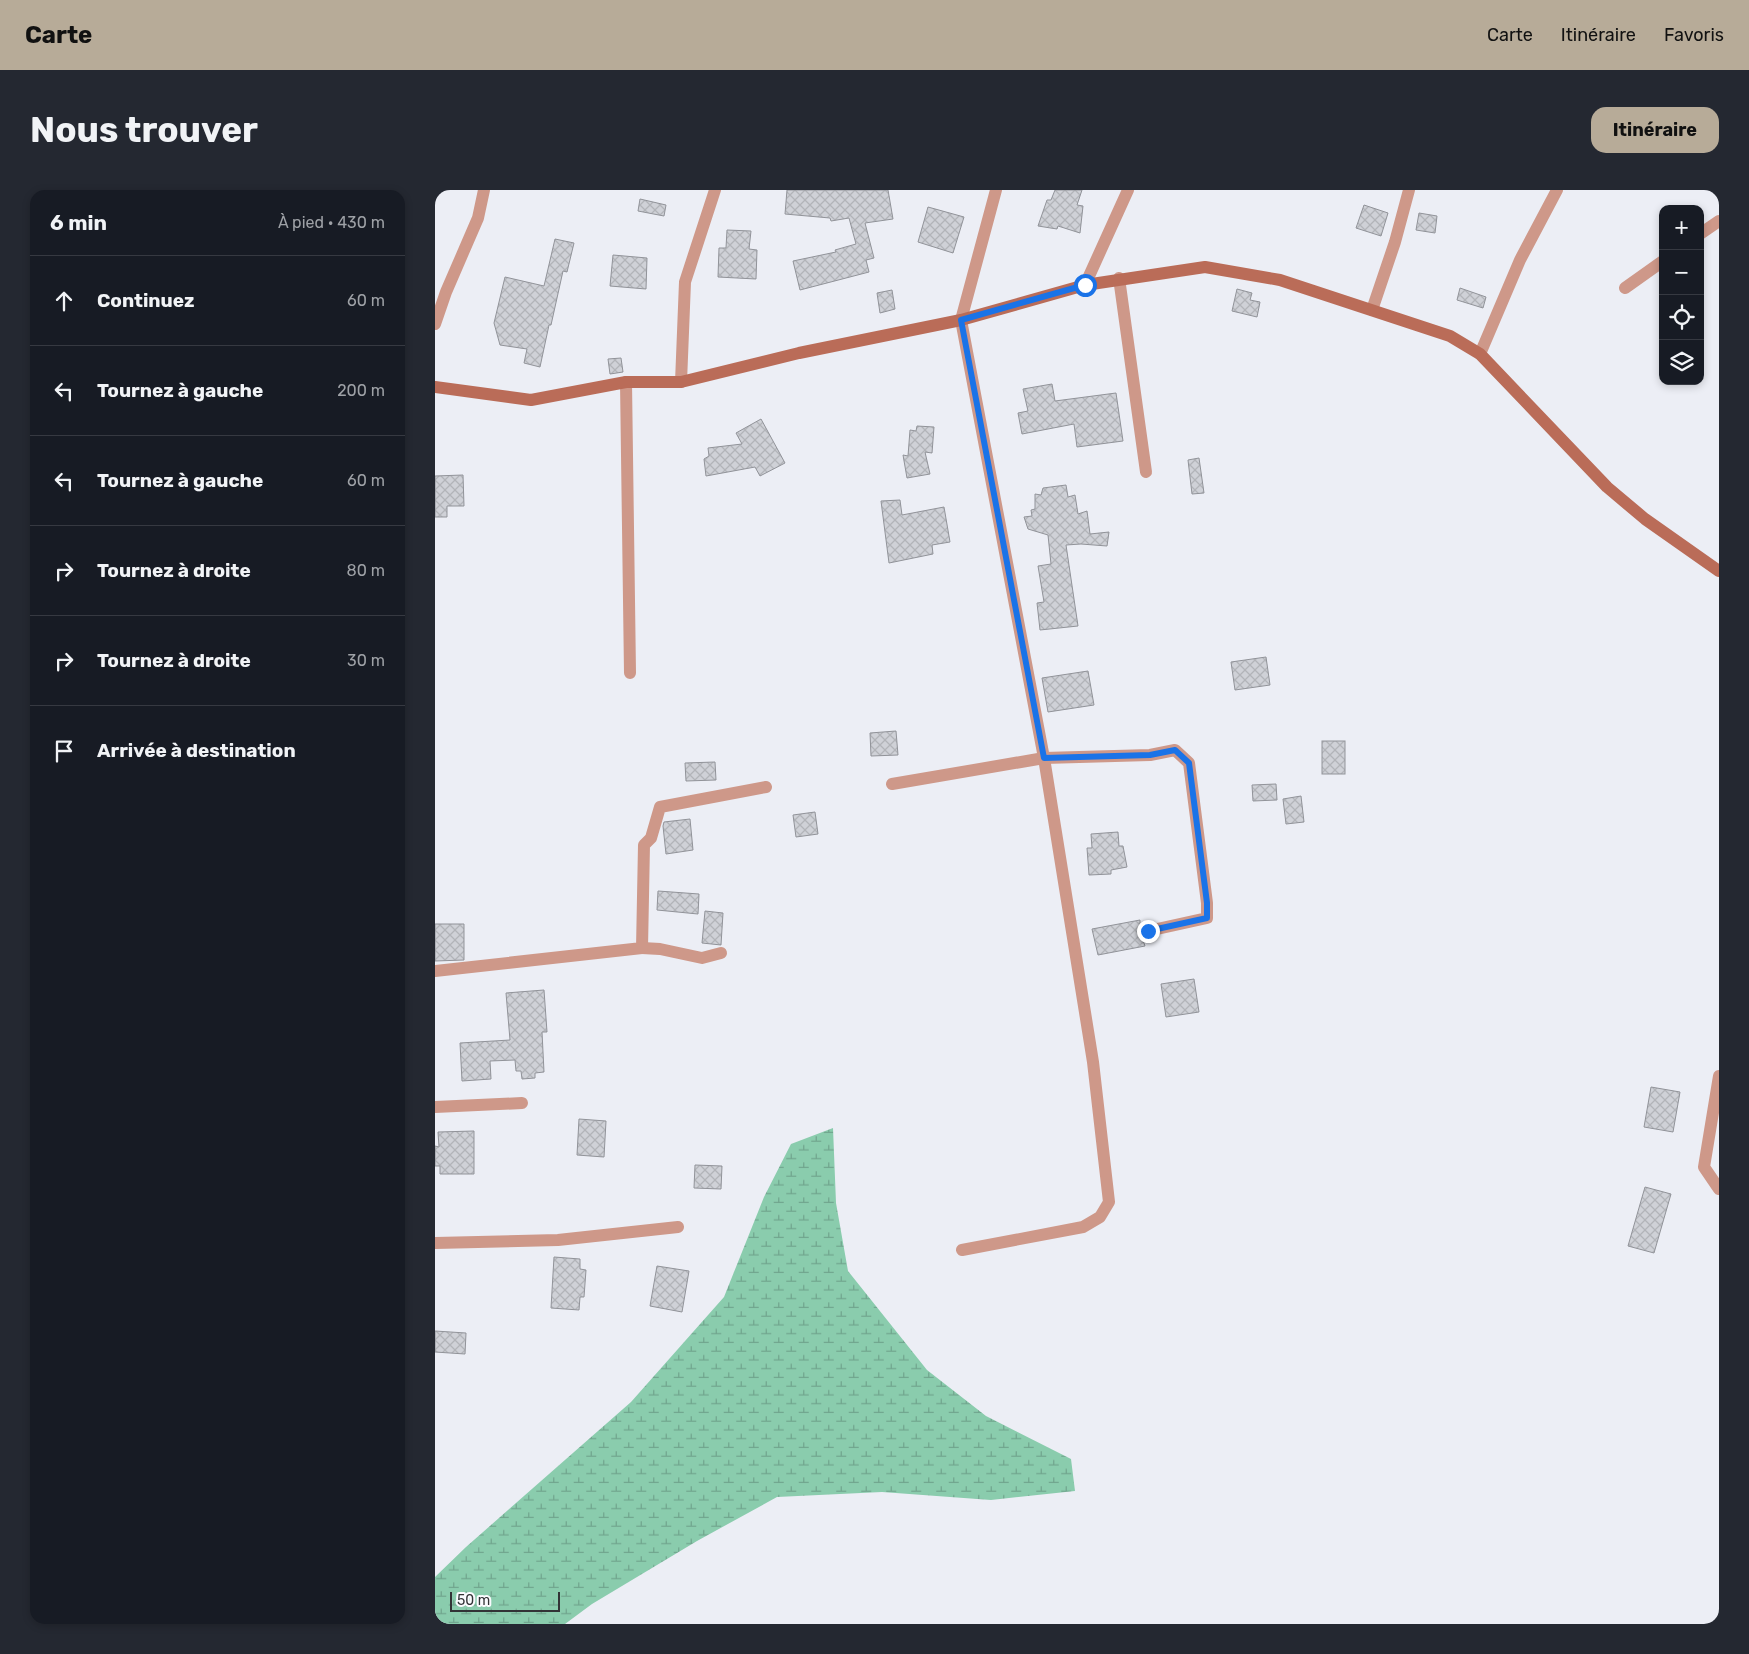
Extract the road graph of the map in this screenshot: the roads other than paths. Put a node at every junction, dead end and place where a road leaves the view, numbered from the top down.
1 (483, 190) edge
2 (715, 190) edge
3 (996, 190) edge
4 (1128, 190) edge
5 (1409, 190) edge
6 (1557, 190) edge
7 (1719, 221) edge
8 (1704, 231) edge
9 (1659, 264) edge
10 (1119, 278) junction
11 (1085, 285) junction
12 (1625, 288) dead end
13 (1372, 310) junction
14 (961, 320) junction
15 (435, 324) edge
16 (1480, 354) junction
17 (626, 382) junction
18 (681, 382) junction
19 (435, 387) edge
20 (1146, 472) dead end
21 (1719, 571) edge
22 (630, 673) dead end
23 (1044, 758) junction
24 (892, 784) dead end
25 (766, 787) dead end
26 (1148, 931) dead end
27 (643, 948) junction
28 (721, 953) dead end
29 (435, 971) edge
30 (1719, 1076) edge
31 (522, 1103) dead end
32 (435, 1106) edge
33 (1719, 1189) edge
34 (678, 1227) dead end
35 (435, 1243) edge
36 (961, 1250) dead end

1 - 15 street
2 - 18 street
3 - 14 street
4 - 11 street
5 - 13 street
6 - 16 street
7 - 8 street
9 - 12 street
10 - 11 street
10 - 13 street
10 - 20 street
11 - 14 street
13 - 16 street
14 - 18 street
14 - 23 street
16 - 21 street
17 - 18 street
17 - 19 street
17 - 22 street
23 - 24 street
23 - 26 street
23 - 36 street
25 - 27 street
27 - 28 street
27 - 29 street
30 - 33 street
31 - 32 street
34 - 35 street

